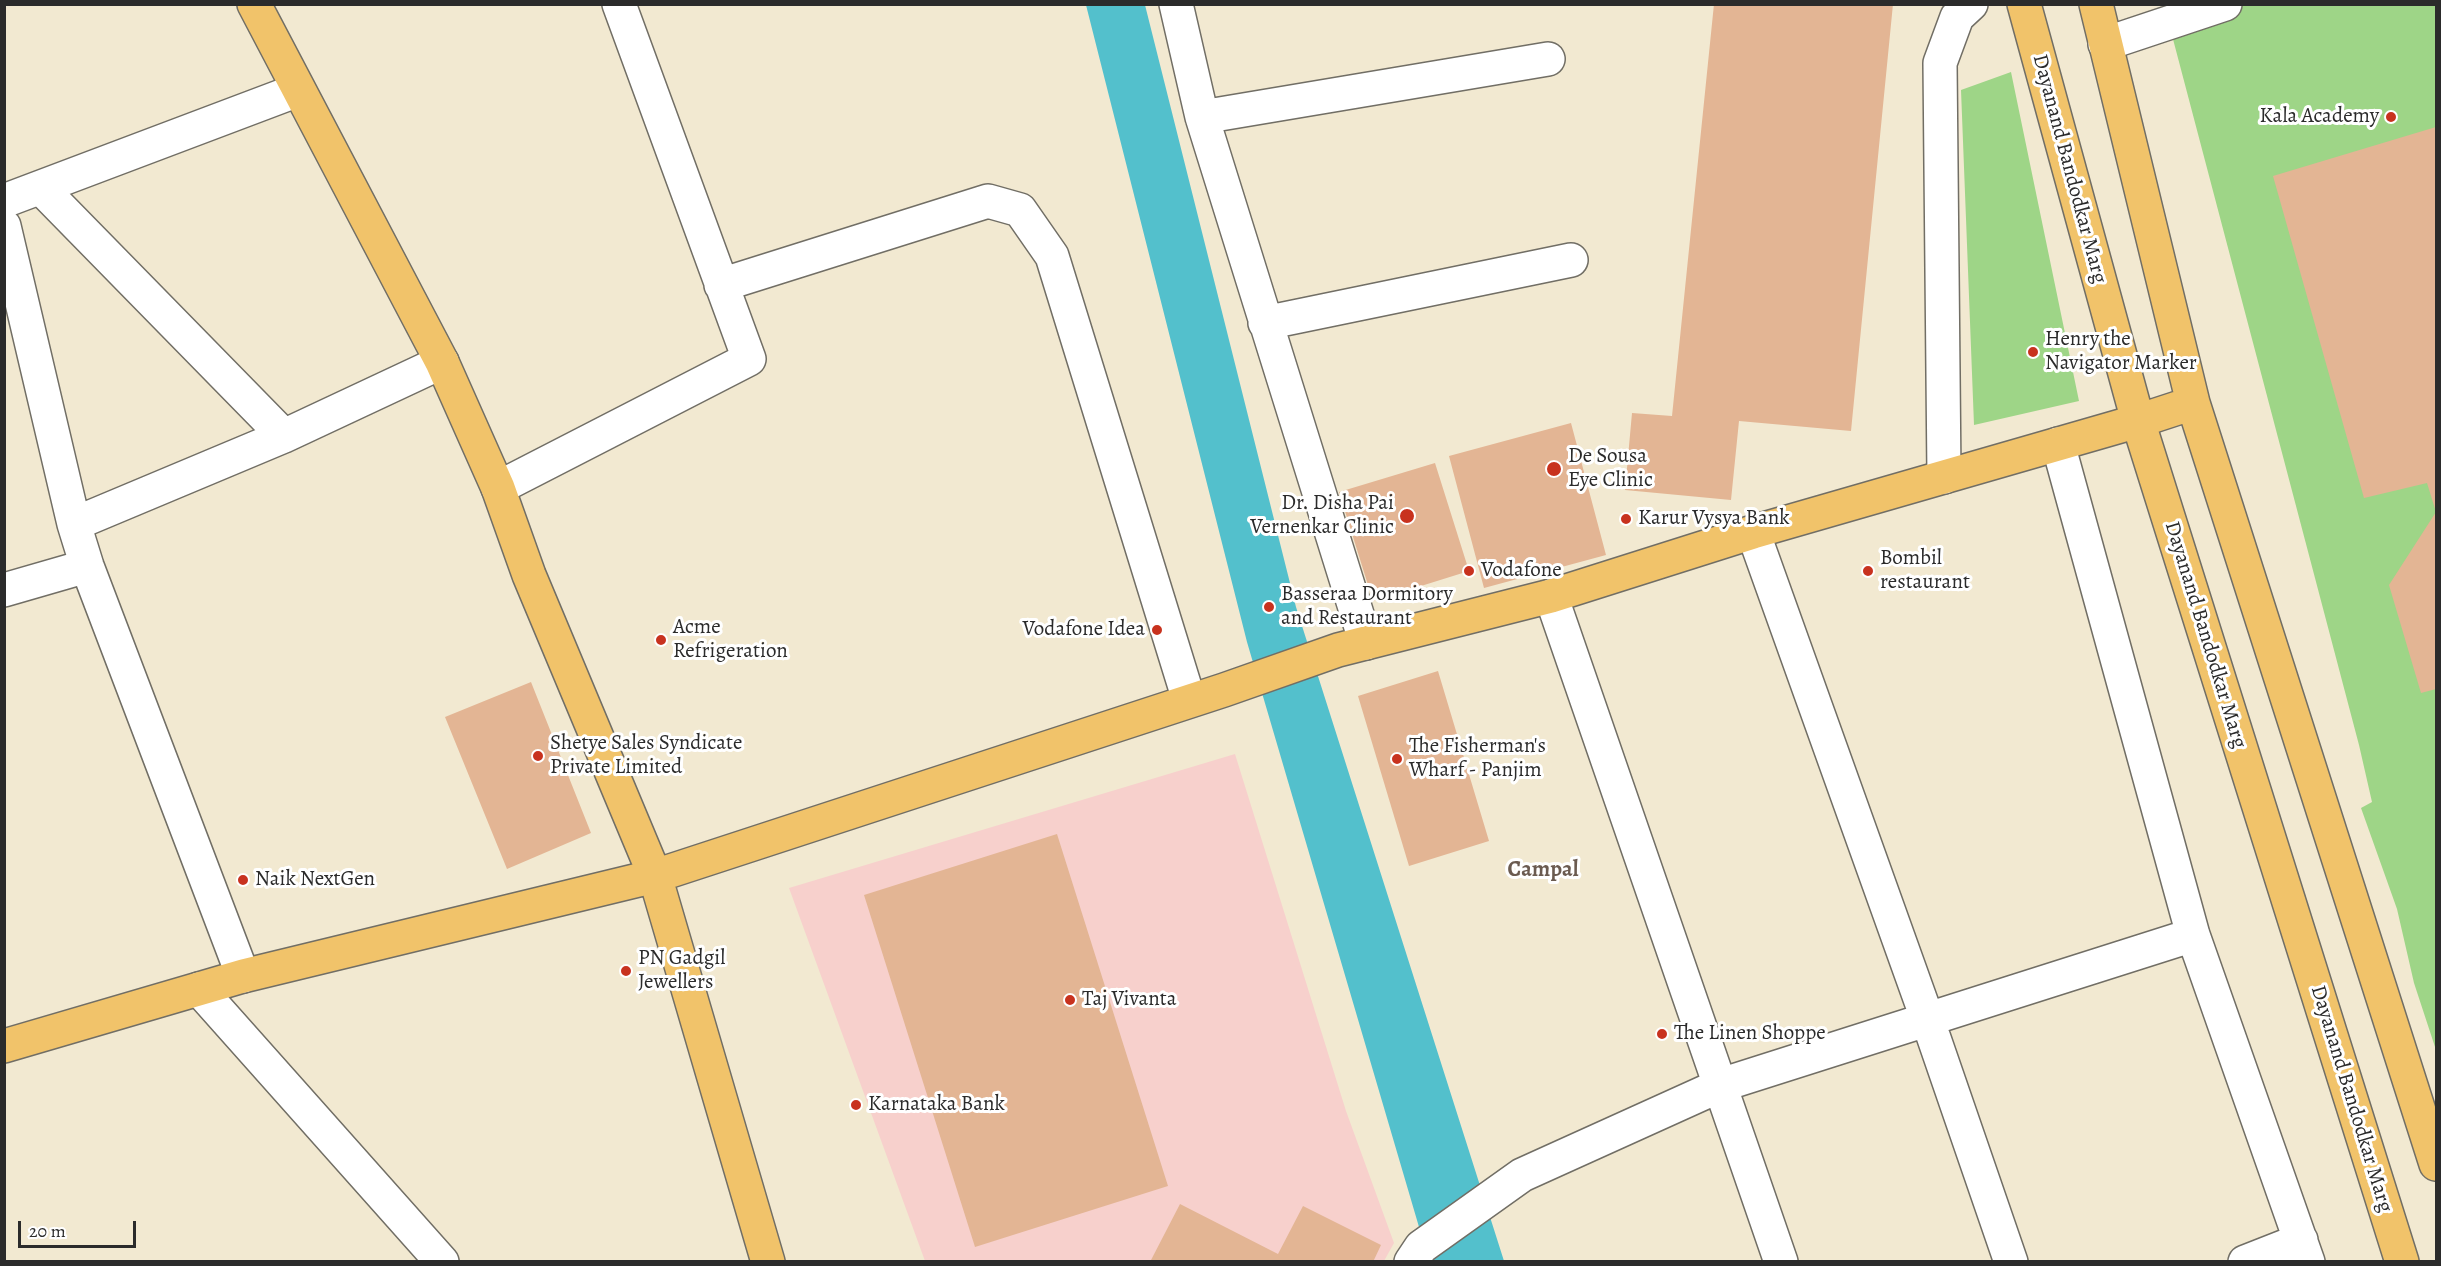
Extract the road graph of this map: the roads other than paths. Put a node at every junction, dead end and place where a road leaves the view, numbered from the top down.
1 (254, 4) edge
2 (619, 4) edge
3 (1176, 4) edge
4 (1971, 4) edge
5 (2024, 4) edge
6 (2096, 4) edge
7 (2225, 4) edge
8 (2105, 44) junction
9 (1548, 59) dead end
10 (298, 90) junction
11 (1202, 117) junction
12 (40, 188) junction
13 (4, 201) edge
14 (4, 226) edge
15 (1571, 260) dead end
16 (722, 285) junction
17 (1265, 323) junction
18 (442, 362) junction
19 (2193, 403) junction
20 (2138, 421) junction
21 (284, 436) junction
22 (2058, 444) junction
23 (1944, 477) junction
24 (498, 488) junction
25 (74, 524) junction
26 (1753, 532) junction
27 (87, 566) junction
28 (4, 590) edge
29 (1551, 596) junction
30 (1352, 647) junction
31 (1189, 700) junction
32 (654, 876) junction
33 (2193, 935) junction
34 (243, 976) junction
35 (199, 989) junction
36 (1928, 1018) junction
37 (4, 1047) edge
38 (1721, 1085) junction
39 (2436, 1164) edge
40 (2304, 1251) edge
41 (1416, 1254) edge
42 (442, 1262) edge
43 (768, 1262) edge
44 (1781, 1262) edge
45 (2011, 1262) edge
46 (2246, 1262) edge
47 (2402, 1262) edge

1 - 10 main road
2 - 16 street
3 - 11 street
4 - 23 street
5 - 20 main road, Dayanand Bandodkar Marg
6 - 8 main road
7 - 8 street
8 - 19 main road
9 - 11 street
10 - 12 street
10 - 18 main road
11 - 17 street
12 - 13 street
12 - 21 street
14 - 25 street
15 - 17 street
16 - 24 street
16 - 31 street
17 - 30 street
18 - 21 street
18 - 24 main road
19 - 20 main road
19 - 39 main road
20 - 22 main road
20 - 47 main road, Dayanand Bandodkar Marg
21 - 25 street
22 - 23 main road
22 - 33 street
23 - 26 main road
24 - 32 main road
25 - 27 street
26 - 29 main road
26 - 36 street
27 - 28 street
27 - 34 street
29 - 30 main road
29 - 38 street
30 - 31 main road
31 - 32 main road
32 - 34 main road
32 - 43 main road
33 - 36 street
33 - 40 street
34 - 35 main road
35 - 37 main road
35 - 42 street
36 - 38 street
36 - 45 street
38 - 41 street
38 - 44 street
40 - 46 street

